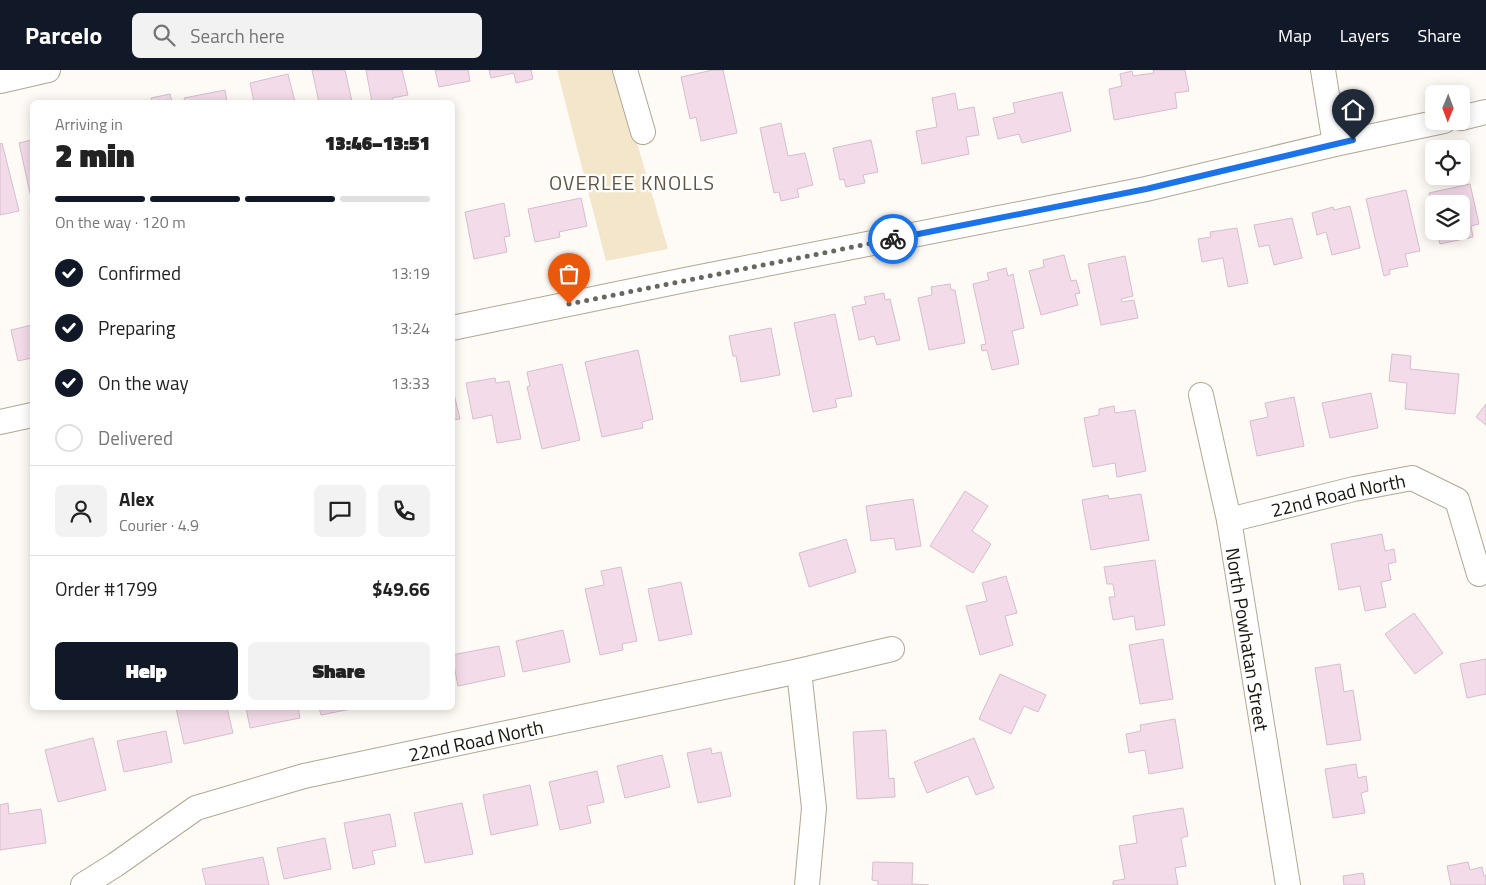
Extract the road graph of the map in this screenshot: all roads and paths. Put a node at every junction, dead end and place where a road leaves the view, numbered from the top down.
1 (48, 70) edge
2 (626, 70) edge
3 (1324, 70) edge
4 (0, 81) edge
5 (1486, 112) edge
6 (1470, 116) edge
7 (1425, 125) edge
8 (643, 132) dead end
9 (1335, 144) junction
10 (455, 327) edge
11 (1201, 395) dead end
12 (30, 415) edge
13 (0, 422) edge
14 (1229, 520) junction
15 (1479, 574) dead end
16 (892, 649) dead end
17 (799, 671) junction
18 (83, 885) edge
19 (807, 885) edge
20 (1288, 885) edge

1 - 4 street
2 - 8 street
3 - 9 street
5 - 6 street
7 - 9 street
9 - 10 street
11 - 14 street, North Powhatan Street
12 - 13 street
14 - 15 street, 22nd Road North
14 - 20 street, North Powhatan Street
16 - 17 street, 22nd Road North
17 - 18 street, 22nd Road North
17 - 19 street

